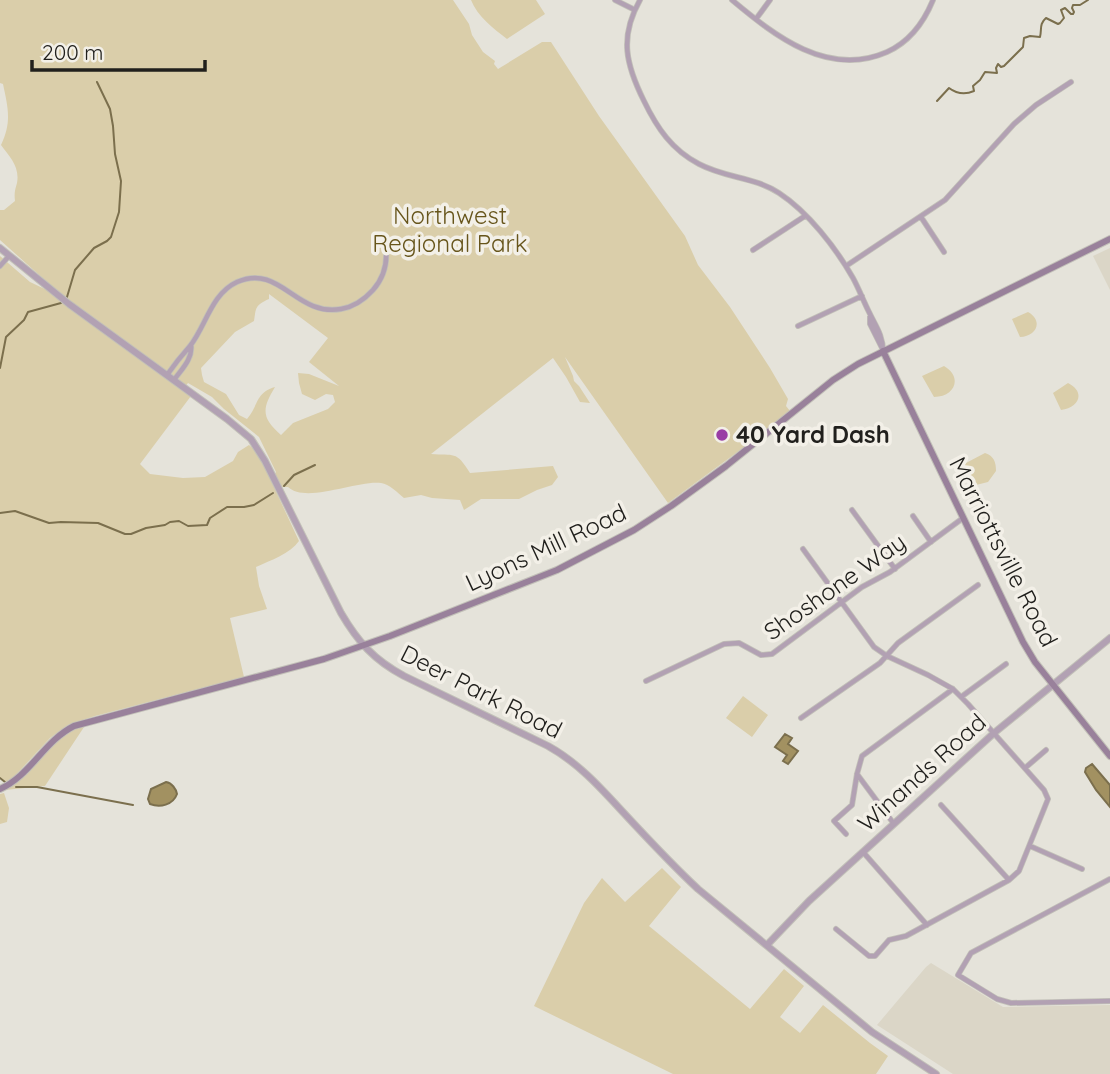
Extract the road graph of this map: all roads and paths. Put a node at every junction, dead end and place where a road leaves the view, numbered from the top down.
1 (615, 0) edge
2 (640, 0) edge
3 (732, 0) edge
4 (770, 0) edge
5 (933, 0) edge
6 (635, 10) junction
7 (756, 19) junction
8 (1071, 82) dead end
9 (805, 216) junction
10 (921, 217) junction
11 (383, 235) dead end
12 (1110, 239) edge
13 (0, 248) edge
14 (753, 250) dead end
15 (944, 252) dead end
16 (9, 256) junction
17 (0, 266) edge
18 (846, 266) junction
19 (862, 296) junction
20 (797, 326) dead end
21 (191, 345) junction
22 (883, 351) junction
23 (167, 375) junction
24 (174, 380) junction
25 (852, 510) dead end
26 (913, 516) dead end
27 (963, 519) junction
28 (931, 542) junction
29 (803, 549) dead end
30 (895, 569) junction
31 (978, 585) dead end
32 (841, 602) junction
33 (1110, 638) edge
34 (363, 646) junction
35 (887, 656) junction
36 (1006, 664) dead end
37 (646, 681) dead end
38 (1052, 684) junction
39 (953, 690) junction
40 (961, 697) junction
41 (801, 718) dead end
42 (994, 733) junction
43 (1046, 750) dead end
44 (1110, 756) edge
45 (1025, 768) junction
46 (857, 774) junction
47 (0, 789) edge
48 (942, 804) dead end
49 (894, 824) junction
50 (846, 834) dead end
51 (1030, 846) junction
52 (863, 852) junction
53 (1082, 869) dead end
54 (1110, 879) edge
55 (1009, 880) junction
56 (927, 925) junction
57 (836, 929) dead end
58 (767, 945) junction
59 (1110, 1001) edge
60 (936, 1074) edge

1 - 6 street
2 - 6 street, Marriottsville Road
3 - 7 street
4 - 7 street
5 - 7 street
6 - 9 street, Marriottsville Road
8 - 10 street
9 - 14 street
9 - 18 street, Marriottsville Road
10 - 15 street
10 - 18 street
11 - 21 street
12 - 22 main road, Lyons Mill Road
13 - 16 street, Deer Park Road
16 - 17 street
16 - 23 street, Deer Park Road
18 - 19 street, Marriottsville Road
19 - 20 street
19 - 22 street, Marriottsville Road
21 - 23 street
21 - 24 street
22 - 27 main road, Marriottsville Road
22 - 34 main road, Lyons Mill Road
23 - 24 street, Deer Park Road
24 - 34 street, Deer Park Road
25 - 30 street
26 - 28 street
27 - 28 street, Shoshone Way
27 - 38 main road, Marriottsville Road
28 - 30 street, Shoshone Way
29 - 32 street
30 - 32 street, Shoshone Way
31 - 35 street
32 - 35 street
32 - 37 street, Shoshone Way
33 - 38 street, Winands Road
34 - 47 main road, Lyons Mill Road
34 - 58 street, Deer Park Road
35 - 39 street
35 - 41 street
36 - 40 street
38 - 42 street, Winands Road
38 - 44 main road, Marriottsville Road
39 - 40 street
39 - 46 street
40 - 42 street
42 - 45 street
42 - 49 street, Winands Road
43 - 45 street
45 - 51 street
46 - 49 street
46 - 50 street
48 - 55 street
49 - 52 street, Winands Road
51 - 53 street
51 - 55 street
52 - 56 street
52 - 58 street, Winands Road
54 - 59 street
55 - 56 street
56 - 57 street
58 - 60 street, Deer Park Road

